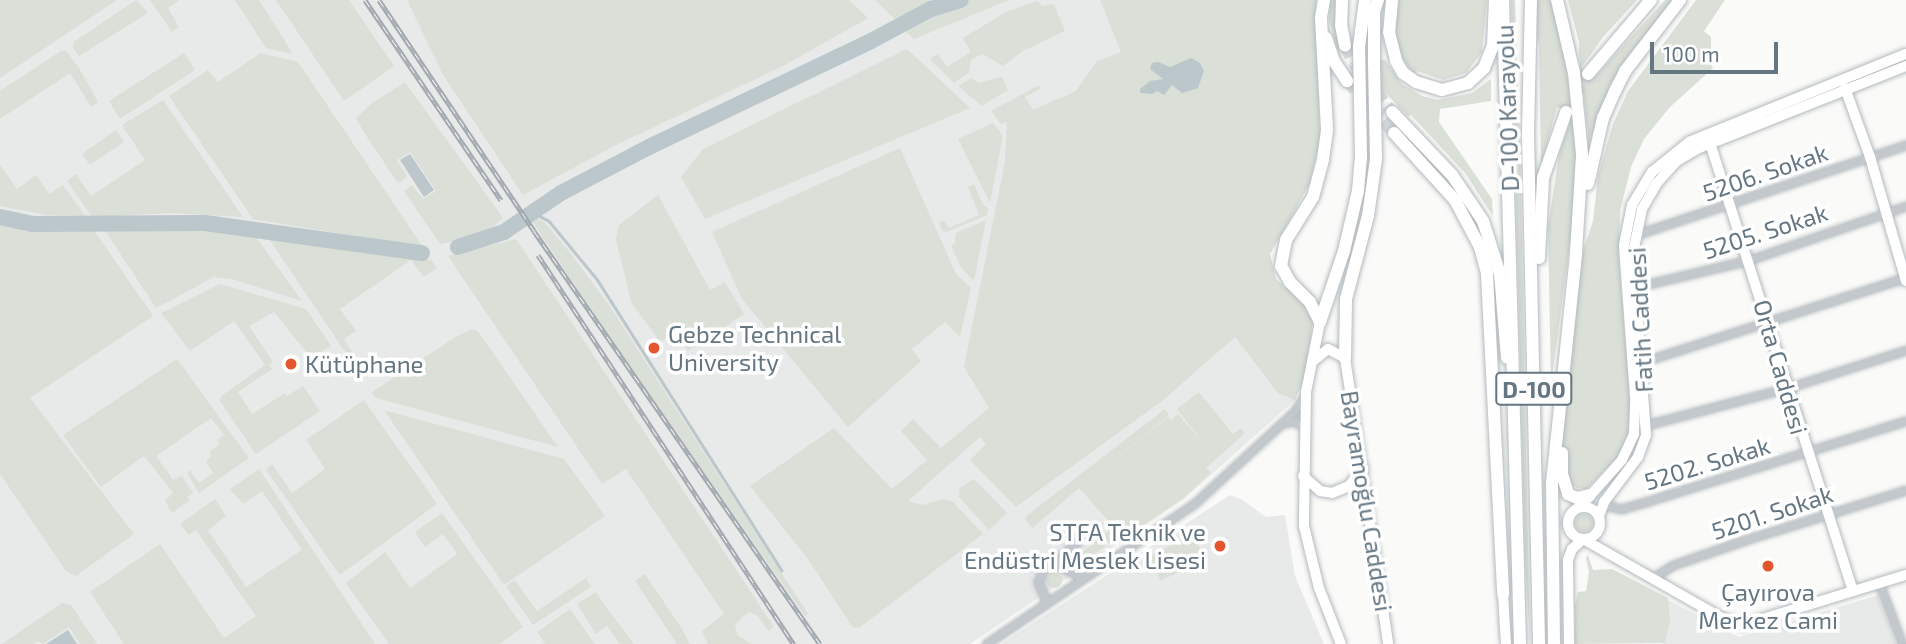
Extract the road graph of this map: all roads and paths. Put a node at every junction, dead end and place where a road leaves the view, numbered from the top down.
1 (1324, 0) edge
2 (1342, 0) edge
3 (1365, 0) edge
4 (1378, 0) edge
5 (1392, 0) edge
6 (1495, 0) edge
7 (1503, 0) edge
8 (1524, 0) edge
9 (1531, 0) edge
10 (1557, 0) edge
11 (1651, 0) edge
12 (1680, 0) edge
13 (1321, 17) junction
14 (1345, 46) tunnel mouth
15 (1906, 54) edge
16 (1906, 66) edge
17 (1588, 74) tunnel mouth
18 (1347, 81) tunnel mouth
19 (1845, 88) junction
20 (1392, 112) tunnel mouth
21 (1566, 112) tunnel mouth
22 (1394, 133) tunnel mouth
23 (1528, 134) junction
24 (1710, 143) junction
25 (1906, 145) edge
26 (1870, 157) junction
27 (1643, 195) junction
28 (1731, 204) junction
29 (1906, 206) edge
30 (1885, 211) junction
31 (1634, 216) junction
32 (1510, 217) joint
33 (1635, 235) junction
34 (1576, 253) junction
35 (1749, 260) junction
36 (1906, 278) edge
37 (1635, 287) junction
38 (1533, 300) junction
39 (1320, 322) junction
40 (1769, 324) junction
41 (1906, 350) edge
42 (1636, 351) junction
43 (1345, 358) junction
44 (1313, 361) junction
45 (1642, 362) junction
46 (1637, 375) junction
47 (1787, 388) junction
48 (1306, 392) junction
49 (1515, 402) junction
50 (1560, 403) junction
51 (1906, 421) edge
52 (1279, 425) junction
53 (1646, 425) junction
54 (1305, 428) junction
55 (1807, 453) junction
56 (1363, 468) junction
57 (1303, 476) junction
58 (1566, 490) junction
59 (1906, 490) edge
60 (1590, 495) junction
61 (1610, 495) junction
62 (1580, 507) junction
63 (1621, 509) junction
64 (1828, 514) junction
65 (1600, 516) junction
66 (1583, 539) junction
67 (1079, 540) dead end
68 (1612, 553) junction
69 (1055, 564) junction
70 (1097, 570) junction
71 (1906, 575) edge
72 (1654, 577) junction
73 (1879, 583) junction
74 (1853, 591) junction
75 (1503, 594) joint
76 (1042, 606) junction
77 (986, 644) edge
78 (1340, 644) edge
79 (1388, 644) edge
80 (1506, 644) edge
81 (1520, 644) edge
82 (1539, 644) edge
83 (1554, 644) edge
84 (1569, 644) edge
85 (1902, 644) edge

1 - 13 highway
2 - 14 highway
3 - 39 highway
4 - 43 highway
5 - 6 highway
7 - 32 highway, D-100 Karayolu / D-100
8 - 23 highway, D-100 Karayolu / D-100
9 - 23 highway
10 - 34 highway
11 - 17 highway
12 - 34 highway
13 - 18 highway
13 - 39 highway
15 - 27 street
16 - 19 street, Fatih Caddesi
19 - 24 street, Fatih Caddesi
19 - 26 street
20 - 49 highway
21 - 38 highway
22 - 75 highway
23 - 38 highway, D-100
24 - 27 street, Fatih Caddesi
24 - 28 street, Orta Caddesi
25 - 26 street, 5206. Sokak
26 - 28 street, 5206. Sokak
26 - 30 street
27 - 31 street, Fatih Caddesi
28 - 33 street, 5206. Sokak
28 - 35 street, Orta Caddesi
29 - 30 street, 5205. Sokak
30 - 35 street, 5205. Sokak
30 - 36 street
31 - 33 street, Fatih Caddesi
31 - 42 street
32 - 49 highway, D-100 / D-100
33 - 37 street, Fatih Caddesi
34 - 50 highway
35 - 37 street, 5205. Sokak
35 - 40 street, Orta Caddesi
36 - 40 street
37 - 42 street, Fatih Caddesi
38 - 82 highway, D-100
39 - 44 main road, Bayramoğlu Caddesi
40 - 45 street
40 - 47 street, Orta Caddesi
41 - 47 street
42 - 45 street, Fatih Caddesi
42 - 46 street
43 - 44 main road
43 - 56 main road, Bayramoğlu Caddesi
44 - 48 main road, Bayramoğlu Caddesi
45 - 46 street, Fatih Caddesi
46 - 53 street, Fatih Caddesi
46 - 60 street
47 - 53 street
47 - 55 street, Orta Caddesi
48 - 52 street
48 - 54 main road, Bayramoğlu Caddesi
49 - 81 highway, D-100 / D-100
50 - 58 highway
50 - 83 highway
51 - 55 street, 5202. Sokak
52 - 54 street
52 - 70 street
53 - 61 street, Fatih Caddesi
54 - 57 main road, Bayramoğlu Caddesi
55 - 63 street, 5202. Sokak
55 - 64 street, Orta Caddesi
56 - 57 main road
56 - 79 main road, Bayramoğlu Caddesi
57 - 78 main road, Bayramoğlu Caddesi
58 - 60 highway
58 - 62 highway
59 - 64 street, 5201. Sokak
60 - 62 street
61 - 63 street, 5202. Sokak
61 - 65 street, Fatih Caddesi
62 - 65 street
62 - 66 street
63 - 65 street
64 - 72 street, 5201. Sokak
64 - 74 street, Orta Caddesi
65 - 66 street
65 - 68 street
66 - 68 street
66 - 84 main road
67 - 69 street
68 - 72 street
69 - 70 street
69 - 76 street
70 - 76 street
71 - 73 street
72 - 74 street
73 - 74 street
73 - 85 street
75 - 80 main road
76 - 77 street

